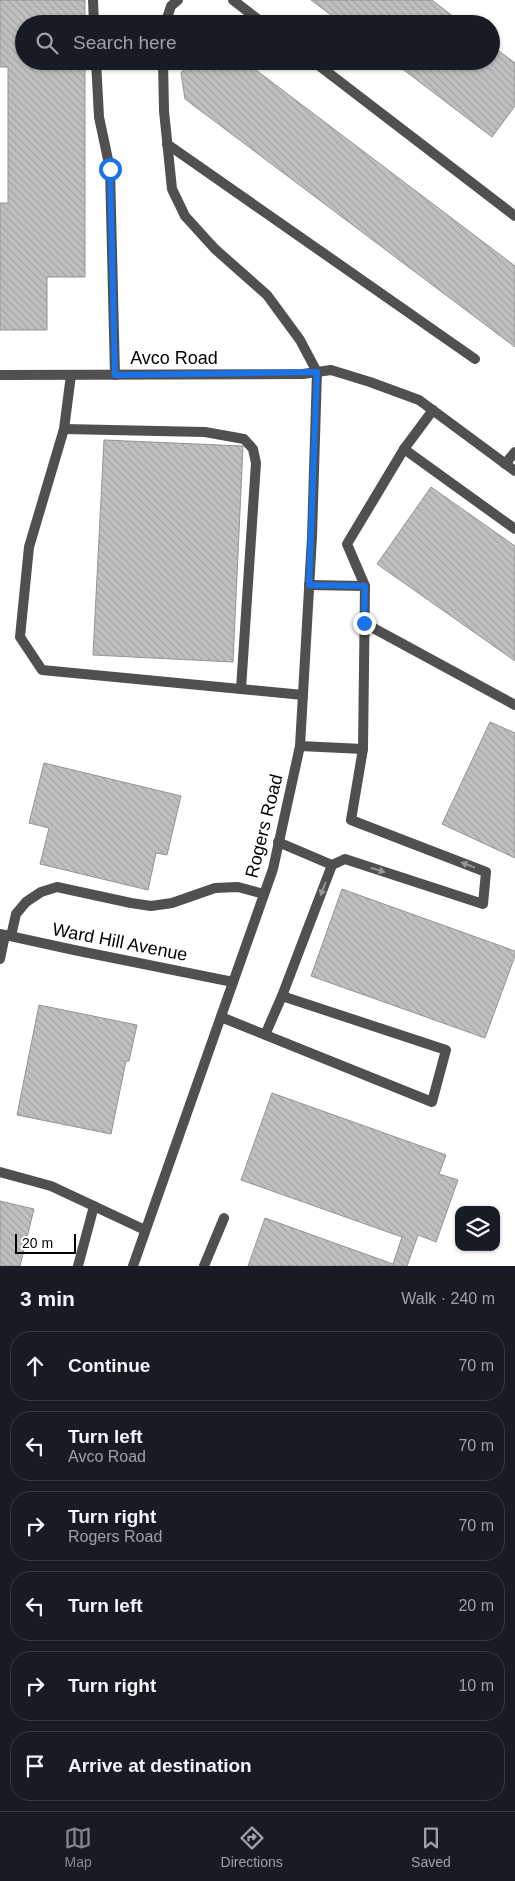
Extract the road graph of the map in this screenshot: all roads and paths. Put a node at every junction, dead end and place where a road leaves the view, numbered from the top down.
1 (93, 0) edge
2 (178, 0) edge
3 (233, 0) edge
4 (94, 15) edge
5 (167, 15) edge
6 (252, 15) edge
7 (96, 70) edge
8 (163, 70) edge
9 (325, 70) edge
10 (167, 144) junction
11 (515, 216) edge
12 (475, 359) dead end
13 (317, 372) junction
14 (70, 374) junction
15 (0, 375) edge
16 (115, 375) junction
17 (433, 410) junction
18 (64, 429) junction
19 (404, 449) junction
20 (515, 452) edge
21 (505, 464) junction
22 (515, 472) edge
23 (515, 529) edge
24 (309, 585) junction
25 (365, 586) junction
26 (364, 623) junction
27 (241, 689) junction
28 (303, 695) junction
29 (515, 705) edge
30 (300, 746) junction
31 (363, 749) junction
32 (278, 842) junction
33 (332, 865) junction
34 (264, 894) junction
35 (5, 935) edge
36 (0, 959) edge
37 (233, 982) junction
38 (282, 996) junction
39 (221, 1017) junction
40 (266, 1035) junction
41 (0, 1172) edge
42 (94, 1206) junction
43 (224, 1218) dead end
44 (145, 1230) junction
45 (78, 1266) edge
46 (133, 1266) edge
47 (204, 1266) edge

1 - 4 street
2 - 5 street
3 - 6 street
7 - 16 street
8 - 10 street
9 - 11 street
10 - 12 street
10 - 13 street
13 - 16 street, Avco Road
13 - 17 street, Avco Road
13 - 24 street, Rogers Road
14 - 15 street, Avco Road
14 - 16 street, Avco Road
14 - 18 street
17 - 19 street
17 - 21 street, Avco Road
18 - 27 street
18 - 27 street
19 - 23 street
19 - 25 street
20 - 21 street
21 - 22 street, Avco Road
24 - 25 street
24 - 28 street, Rogers Road
25 - 26 street
26 - 29 street
26 - 31 street
27 - 28 street
28 - 30 street, Rogers Road
30 - 31 street
30 - 32 street, Rogers Road
33 -> 31 street
32 - 33 street
32 - 34 street, Rogers Road
33 -> 38 street
34 - 35 street
34 - 37 street, Rogers Road
35 - 36 street
35 - 37 street, Ward Hill Avenue
37 - 39 street, Rogers Road
38 - 40 street
38 - 40 street
39 - 40 street
39 - 44 street, Rogers Road
41 - 42 street
42 - 44 street
42 - 45 street
43 - 47 street
44 - 46 street, Rogers Road

